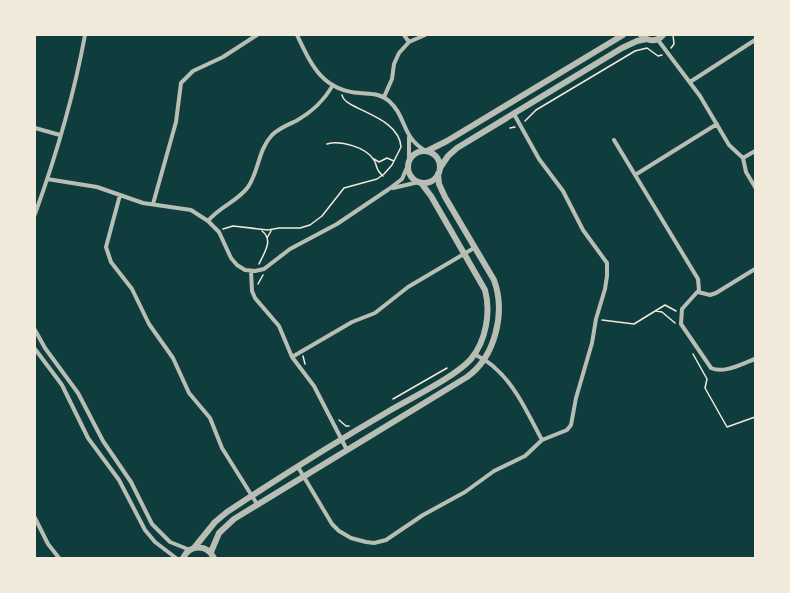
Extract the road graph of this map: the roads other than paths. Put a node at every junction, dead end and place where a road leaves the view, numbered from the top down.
1 (85, 35) edge
2 (257, 35) edge
3 (297, 35) edge
4 (404, 35) edge
5 (425, 35) edge
6 (623, 35) edge
7 (663, 35) edge
8 (644, 37) edge
9 (658, 40) junction
10 (755, 40) edge
11 (409, 42) junction
12 (690, 82) junction
13 (333, 86) junction
14 (384, 97) junction
15 (508, 105) junction
16 (514, 114) junction
17 (717, 124) junction
18 (35, 128) edge
19 (60, 135) junction
20 (409, 137) junction
21 (614, 140) dead end
22 (427, 151) junction
23 (755, 151) edge
24 (743, 158) junction
25 (408, 163) junction
26 (439, 171) junction
27 (635, 175) junction
28 (48, 179) junction
29 (420, 182) junction
30 (755, 187) edge
31 (389, 190) junction
32 (120, 195) junction
33 (153, 204) junction
34 (35, 214) edge
35 (208, 221) junction
36 (474, 248) junction
37 (465, 254) junction
38 (755, 269) edge
39 (251, 271) junction
40 (698, 292) junction
41 (35, 330) edge
42 (35, 349) edge
43 (474, 354) junction
44 (292, 357) junction
45 (755, 359) edge
46 (484, 360) junction
47 (342, 439) junction
48 (542, 440) junction
49 (348, 450) junction
50 (298, 467) junction
51 (304, 477) junction
52 (252, 496) junction
53 (257, 504) junction
54 (35, 518) edge
55 (192, 549) junction
56 (212, 555) edge
57 (58, 558) edge
58 (176, 558) edge
59 (183, 558) edge

1 - 19 street
2 - 33 street
3 - 13 street
4 - 11 street
5 - 11 street
6 - 15 street
7 - 9 street
8 - 9 street
8 - 16 street
9 - 12 street
10 - 12 street
11 - 14 street
12 - 17 street
13 - 14 street
13 - 35 street
14 - 20 street
15 - 16 street
15 - 22 street
16 - 26 street
16 - 48 street
17 - 24 street
17 - 27 street
18 - 19 street
19 - 28 street
20 - 22 street
20 - 25 street
21 - 27 street
22 - 25 street
22 - 26 street
23 - 24 street
24 - 30 street
25 - 29 street
25 - 31 street
26 - 29 street
26 - 36 street
27 - 40 street
28 - 32 street
28 - 34 street
29 - 31 street
29 - 37 street
31 - 39 street
32 - 33 street
32 - 52 street
33 - 35 street
35 - 39 street
36 - 37 street
36 - 46 street
37 - 43 street
37 - 44 street
38 - 40 street
39 - 44 street
40 - 45 street
41 - 55 street
42 - 58 street
43 - 46 street
43 - 47 street
44 - 47 street
46 - 48 street
46 - 49 street
47 - 49 street
47 - 50 street
48 - 51 street
49 - 51 street
50 - 51 street
50 - 52 street
51 - 53 street
52 - 53 street
52 - 55 street
53 - 56 street
54 - 57 street
55 - 56 street
55 - 59 street

